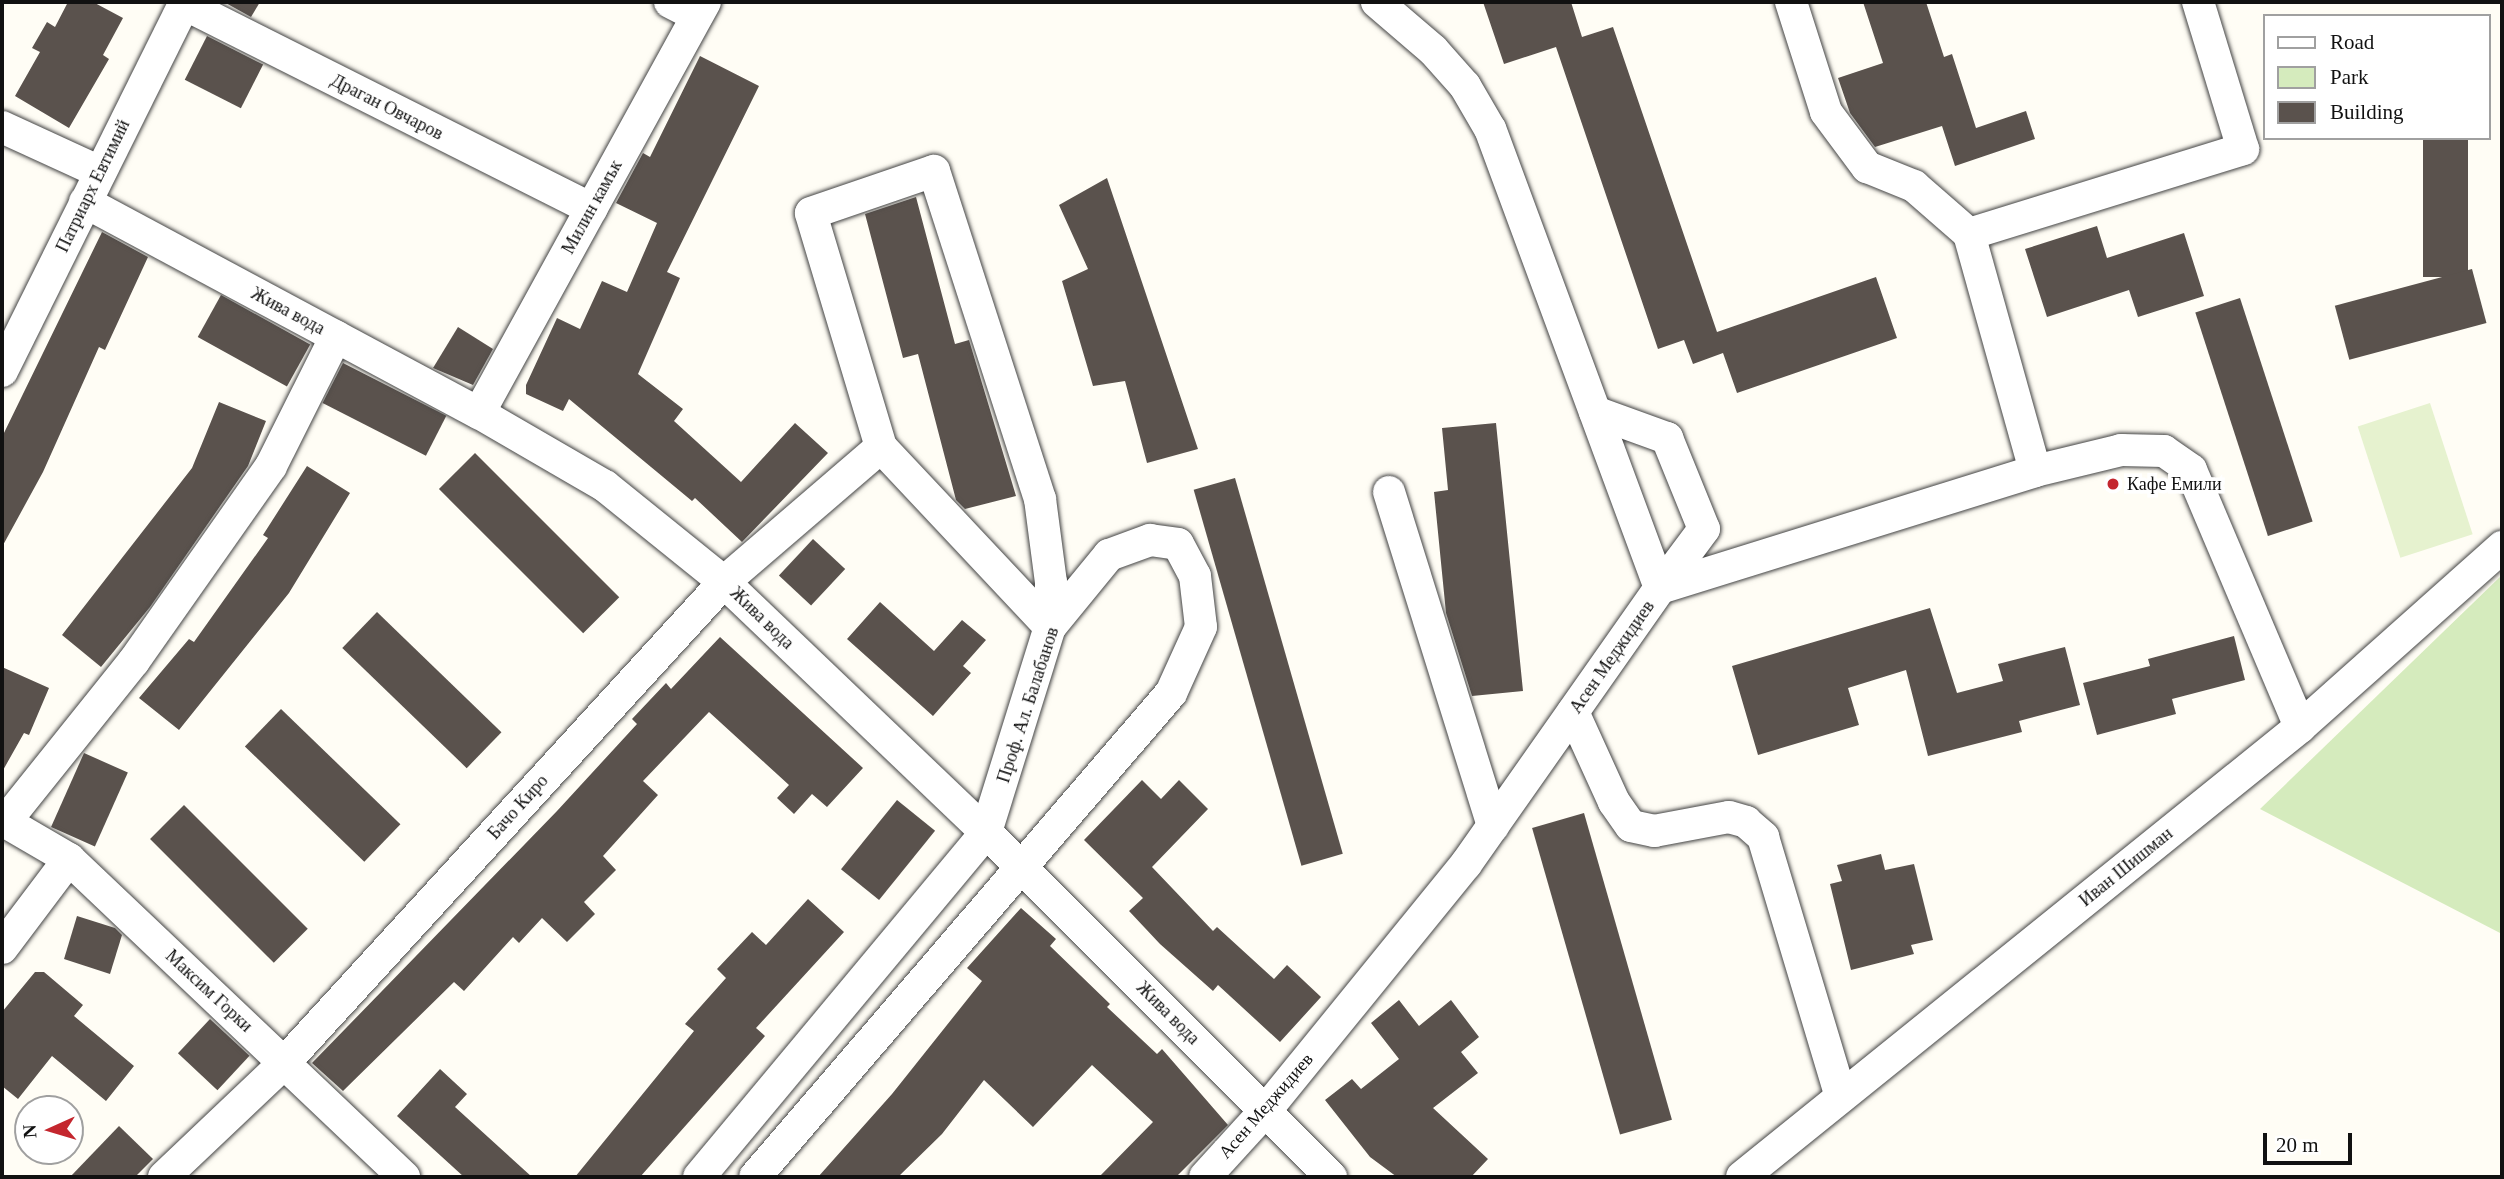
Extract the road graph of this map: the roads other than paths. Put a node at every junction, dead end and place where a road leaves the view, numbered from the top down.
1 (670, 2) edge
2 (1377, 2) edge
3 (1791, 2) edge
4 (2198, 2) edge
5 (184, 3) edge
6 (701, 9) edge
7 (2, 127) edge
8 (100, 172) junction
9 (85, 202) junction
10 (591, 209) junction
11 (1969, 234) junction
12 (336, 337) junction
13 (2, 370) edge
14 (1595, 412) junction
15 (479, 413) junction
16 (881, 447) junction
17 (2035, 471) junction
18 (1389, 492) dead end
19 (2502, 548) edge
20 (724, 582) junction
21 (1660, 589) junction
22 (1050, 627) junction
23 (1573, 712) junction
24 (2300, 727) junction
25 (3, 821) edge
26 (1493, 826) junction
27 (986, 832) junction
28 (69, 859) junction
29 (1022, 867) junction
30 (2, 948) edge
31 (285, 1062) junction
32 (1841, 1097) junction
33 (1266, 1110) junction
34 (1755, 1173) edge
35 (164, 1177) edge
36 (404, 1177) edge
37 (699, 1177) edge
38 (755, 1177) edge
39 (1205, 1177) edge
40 (1331, 1177) edge

1 - 6 street
2 - 14 street, Асен Меджидиев
3 - 11 street
4 - 11 street
5 - 8 street, Патриарх Евтимий
5 - 10 street, Драган Овчаров
6 - 10 street, Милин камък
7 - 8 street
8 - 9 street, Патриарх Евтимий
9 - 12 street, Жива вода
9 - 13 street, Патриарх Евтимий
10 - 15 street, Милин камък
11 - 17 street
12 - 15 street, Жива вода
12 - 25 street
14 - 21 street, Асен Меджидиев
14 - 21 street
15 - 20 street, Жива вода
16 - 20 street, Бачо Киро
16 - 22 street
16 - 22 street
17 - 21 street
17 - 24 street
18 - 26 street
19 - 24 street, Иван Шишман
20 - 27 street, Жива вода
20 - 31 street, Бачо Киро
21 - 23 street, Асен Меджидиев
22 - 27 street, Проф. Ал. Балабанов
22 - 29 street, Проф. Ал. Балабанов
23 - 26 street, Асен Меджидиев
23 - 32 street
24 - 32 street, Иван Шишман
25 - 28 street, Максим Горки
26 - 33 street, Асен Меджидиев
27 - 29 street, Жива вода
27 - 37 street, Проф. Ал. Балабанов
28 - 30 street
28 - 31 street, Максим Горки
29 - 33 street, Жива вода
29 - 38 street, Проф. Ал. Балабанов
31 - 35 street, Бачо Киро
31 - 36 street, Максим Горки
32 - 34 street, Иван Шишман
33 - 39 street, Асен Меджидиев
33 - 40 street, Жива вода

